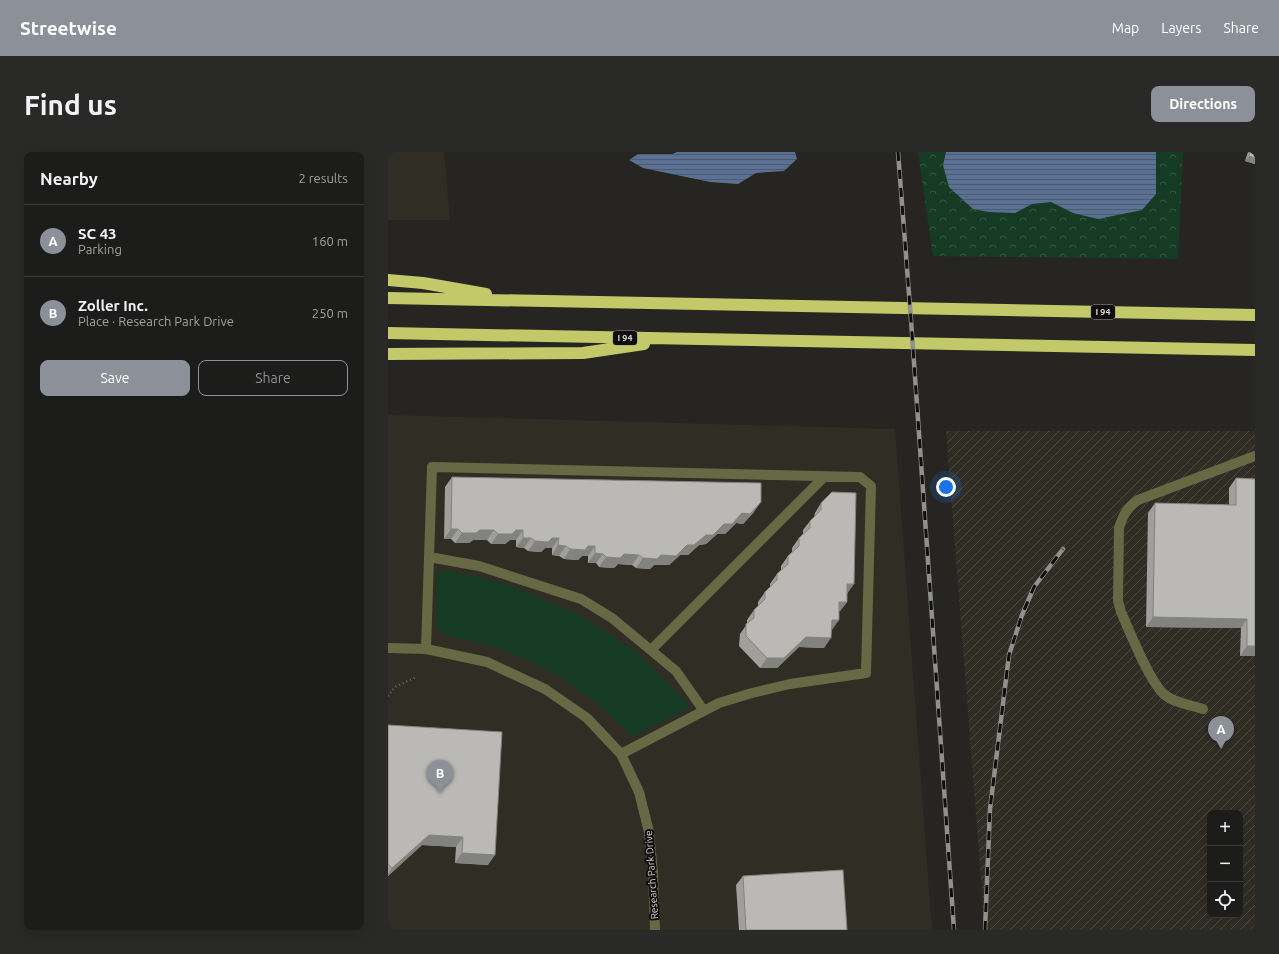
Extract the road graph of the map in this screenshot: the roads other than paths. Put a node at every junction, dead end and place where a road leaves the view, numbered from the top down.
1 (388, 280) edge
2 (388, 298) edge
3 (524, 301) junction
4 (1255, 316) edge
5 (388, 333) edge
6 (678, 339) junction
7 (1255, 350) edge
8 (388, 354) edge
9 (1255, 456) edge
10 (824, 476) junction
11 (429, 557) junction
12 (388, 648) edge
13 (426, 649) junction
14 (651, 650) junction
15 (1203, 709) dead end
16 (704, 711) junction
17 (620, 754) junction
18 (656, 930) edge

1 - 3 highway
2 - 3 highway, I 94
3 - 4 highway, I 94
5 - 6 highway, I 94
6 - 7 highway, I 94
6 - 8 highway
9 - 15 street
10 - 11 street
10 - 14 street
10 - 16 street
11 - 13 street
11 - 14 street
12 - 13 street, Research Park Drive
13 - 17 street, Research Park Drive
14 - 16 street
16 - 17 street
17 - 18 street, Research Park Drive

